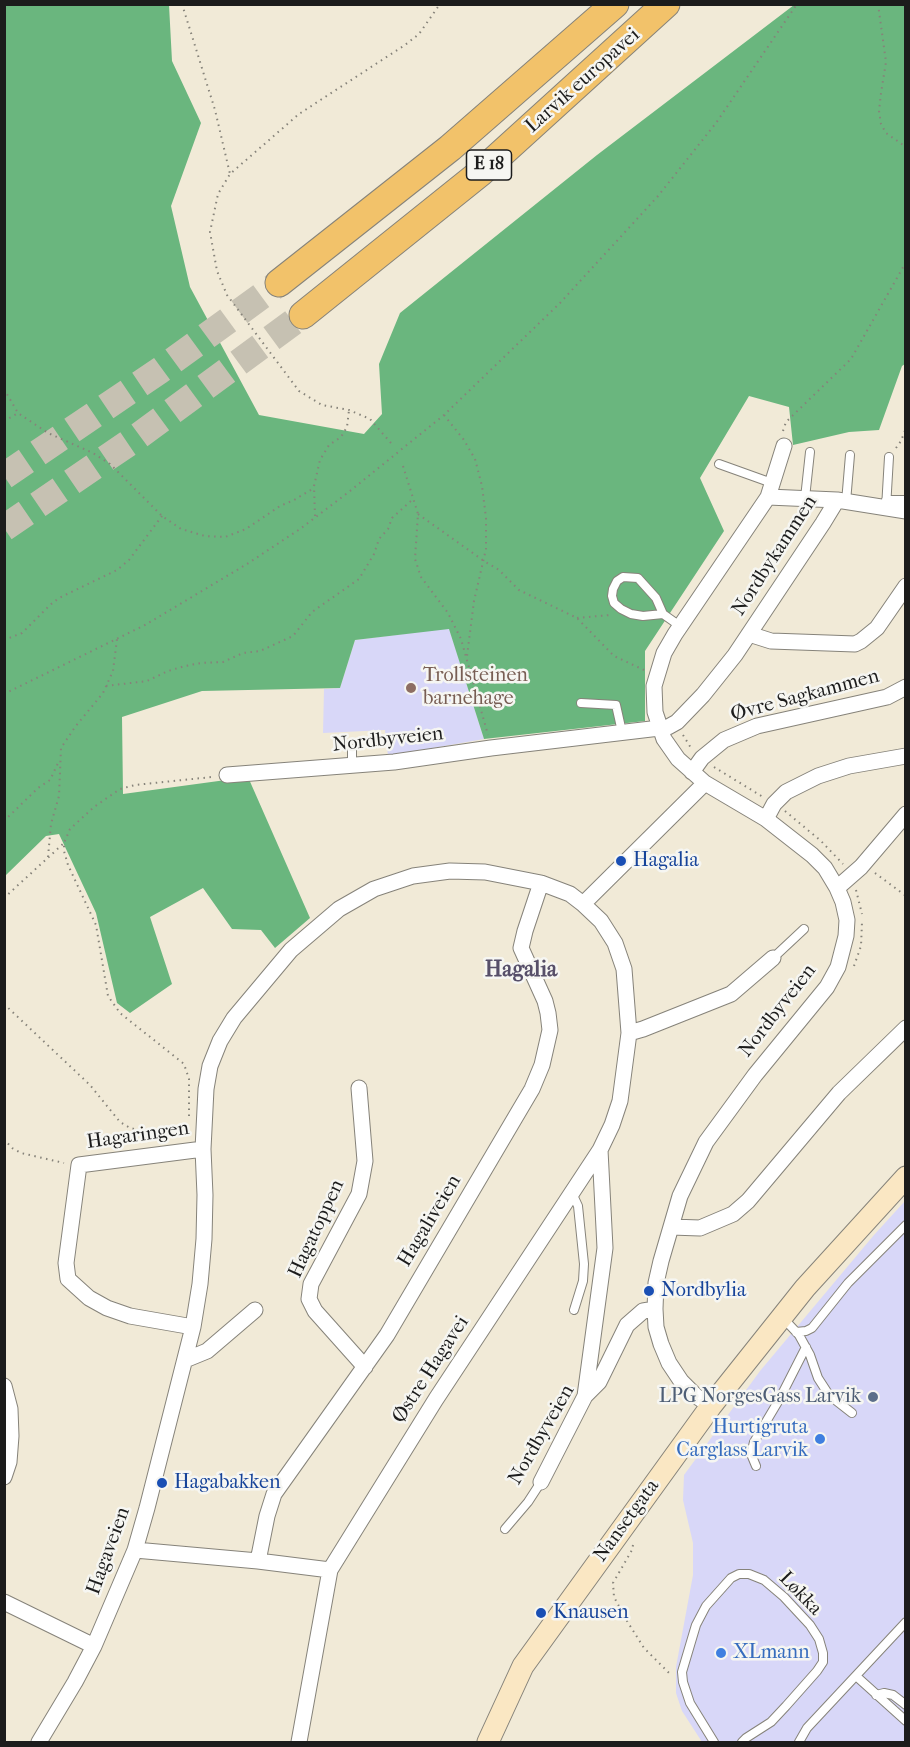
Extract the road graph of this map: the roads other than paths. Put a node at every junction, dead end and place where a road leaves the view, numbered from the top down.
1 (615, 4) edge
2 (666, 4) edge
3 (279, 283) tunnel mouth
4 (303, 315) tunnel mouth
5 (784, 446) road end
6 (810, 452) dead end
7 (850, 454) dead end
8 (889, 457) road end
9 (719, 464) dead end
10 (770, 490) junction
11 (805, 498) junction
12 (906, 500) edge
13 (842, 501) junction
14 (886, 504) junction
15 (906, 511) edge
16 (906, 586) edge
17 (663, 614) junction
18 (680, 626) junction
19 (749, 634) junction
20 (906, 687) edge
21 (581, 703) dead end
22 (660, 727) junction
23 (622, 732) junction
24 (352, 749) dead end
25 (906, 756) edge
26 (352, 766) junction
27 (692, 772) junction
28 (227, 775) road end
29 (705, 783) junction
30 (906, 814) edge
31 (766, 819) junction
32 (541, 883) junction
33 (837, 888) junction
34 (583, 904) junction
35 (804, 929) dead end
36 (772, 958) joint
37 (906, 1028) edge
38 (629, 1033) junction
39 (358, 1088) dead end
40 (194, 1145) junction
41 (600, 1150) junction
42 (906, 1177) edge
43 (572, 1192) junction
44 (906, 1225) edge
45 (670, 1227) junction
46 (655, 1309) junction
47 (255, 1310) dead end
48 (574, 1310) dead end
49 (789, 1324) junction
50 (193, 1327) junction
51 (806, 1347) junction
52 (185, 1360) junction
53 (365, 1367) junction
54 (4, 1386) edge
55 (585, 1396) junction
56 (711, 1406) junction
57 (852, 1413) dead end
58 (756, 1466) dead end
59 (4, 1477) edge
60 (541, 1482) joint
61 (505, 1529) dead end
62 (135, 1550) junction
63 (258, 1561) junction
64 (330, 1570) junction
65 (4, 1602) edge
66 (906, 1622) edge
67 (94, 1646) junction
68 (856, 1676) junction
69 (876, 1695) junction
70 (906, 1705) edge
71 (906, 1721) edge
72 (39, 1743) edge
73 (299, 1743) edge
74 (488, 1743) edge
75 (714, 1743) edge
76 (742, 1743) edge
77 (799, 1743) edge

1 - 3 highway, Larvik europavei / E 18
2 - 4 highway, Larvik europavei / E 18
5 - 10 street, Nordbyveien
6 - 11 lane
7 - 13 lane
8 - 14 lane
9 - 10 lane
10 - 11 street, Nordbykammen
10 - 18 street, Nordbyveien
11 - 13 street, Nordbykammen
12 - 14 lane
13 - 14 street, Nordbykammen
13 - 19 street, Nordbykammen
14 - 15 street, Nordbykammen
16 - 19 street, Nordbykammen
17 - 17 lane
17 - 18 lane
18 - 22 street, Nordbyveien
19 - 22 street, Nordbykammen
20 - 27 street, Øvre Sagkammen
21 - 23 lane
22 - 23 street, Nordbyveien
22 - 27 street, Nordbyveien
23 - 26 street, Nordbyveien
24 - 26 lane
25 - 31 street
26 - 28 street, Nordbyveien
27 - 29 street, Nordbyveien
29 - 31 street, Nordbyveien
29 - 34 street
30 - 33 street
31 - 33 street, Nordbyveien
32 - 34 street, Østre Hagavei
32 - 40 street, Hagaveien
32 - 53 street, Hagaliveien
33 - 45 street, Nordbyveien
34 - 38 street, Østre Hagavei
35 - 36 lane
36 - 38 street
37 - 45 street
38 - 41 street, Østre Hagavei
39 - 53 street, Hagatoppen
40 - 50 street, Hagaveien
40 - 50 street, Hagaringen
41 - 43 street, Østre Hagavei
41 - 55 street
42 - 49 main road, Nansetgata
43 - 48 lane
43 - 64 street, Østre Hagavei
44 - 49 lane
45 - 46 street, Nordbyveien
46 - 55 street, Nordbyveien
46 - 56 street, Nordbyveien
47 - 52 street
49 - 51 lane
49 - 56 main road, Nansetgata
50 - 52 street, Hagaveien
51 - 57 lane
51 - 58 lane
52 - 62 street, Hagaveien
53 - 63 street, Hagaliveien
54 - 59 street
55 - 60 street, Nordbyveien
56 - 74 main road, Nansetgata
60 - 61 lane, Nordbyveien
62 - 63 street
62 - 67 street, Hagaveien
63 - 64 street
64 - 73 street, Østre Hagavei
65 - 67 street
66 - 68 lane
67 - 72 street, Hagaveien
68 - 69 lane
68 - 77 lane
69 - 70 lane
69 - 71 lane
75 - 76 lane, Løkka

